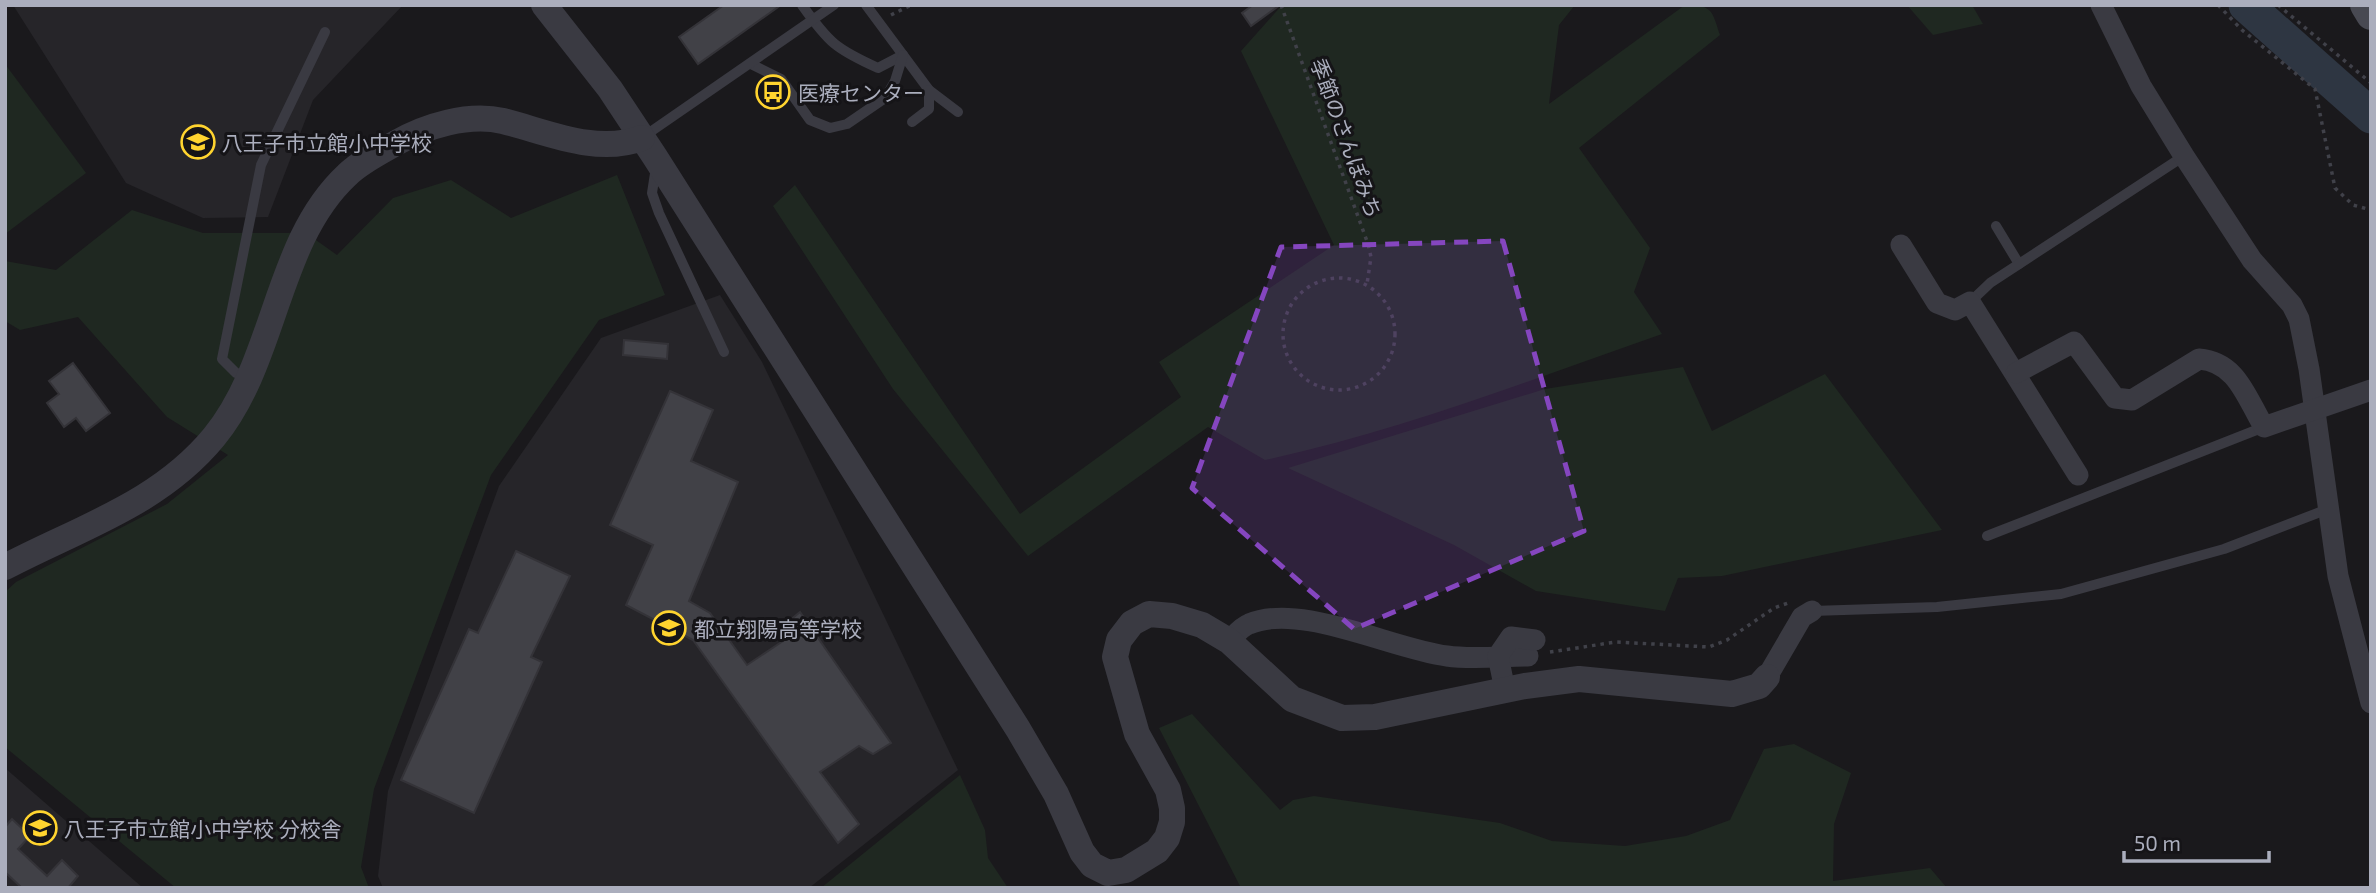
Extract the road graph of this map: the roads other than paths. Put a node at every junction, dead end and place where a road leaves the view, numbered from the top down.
1 (544, 5) edge
2 (802, 5) edge
3 (834, 5) edge
4 (866, 5) edge
5 (2101, 5) edge
6 (2365, 5) edge
7 (2371, 15) edge
8 (812, 20) junction
9 (325, 32) dead end
10 (903, 55) junction
11 (751, 64) junction
12 (929, 90) junction
13 (958, 112) dead end
14 (912, 122) dead end
15 (642, 138) junction
16 (2184, 156) junction
17 (657, 161) junction
18 (1996, 226) dead end
19 (1901, 245) dead end
20 (2019, 264) junction
21 (1970, 302) junction
22 (723, 352) dead end
23 (2016, 373) junction
24 (253, 376) junction
25 (2371, 390) edge
26 (2315, 409) junction
27 (2264, 427) junction
28 (2078, 475) dead end
29 (2329, 509) junction
30 (1987, 536) dead end
31 (5, 567) edge
32 (1812, 611) joint
33 (1228, 641) junction
34 (1532, 648) road end
35 (1498, 656) junction
36 (1767, 677) joint
37 (1505, 690) junction
38 (2371, 703) edge

1 - 15 street
2 - 8 lane
3 - 8 lane
4 - 10 lane
5 - 16 street
6 - 7 main road
8 - 10 lane
8 - 11 lane
9 - 24 lane
10 - 11 lane
10 - 12 lane
11 - 15 lane
12 - 13 lane
12 - 14 lane
15 - 17 street
15 - 24 street
16 - 20 lane
16 - 26 street
17 - 22 lane
17 - 33 street
18 - 20 lane
19 - 21 street
20 - 21 lane
21 - 23 street
23 - 27 street
23 - 28 street
24 - 31 street
25 - 26 street
26 - 27 street
26 - 29 street
27 - 30 lane
29 - 32 lane
29 - 38 street
32 - 36 street
33 - 35 street
33 - 37 street
34 - 35 street
35 - 37 street
36 - 37 street

